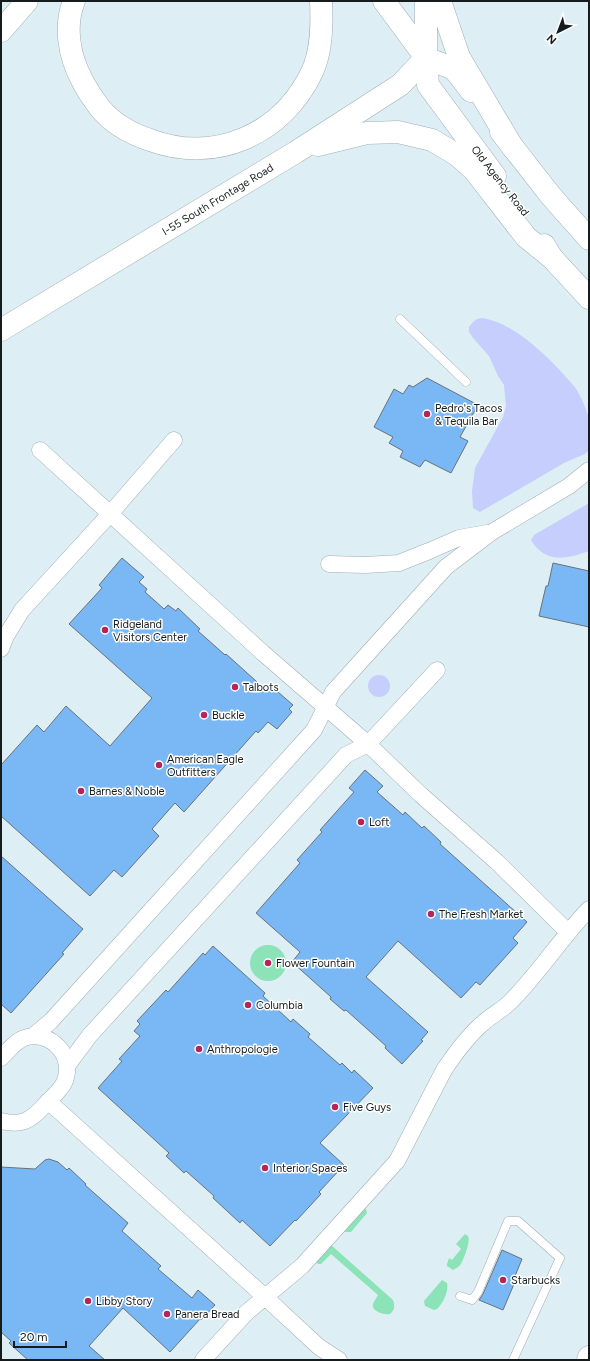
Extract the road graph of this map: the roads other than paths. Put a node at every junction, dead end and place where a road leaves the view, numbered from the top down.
1 (27, 1) edge
2 (74, 1) edge
3 (321, 1) edge
4 (384, 1) edge
5 (426, 1) edge
6 (440, 1) edge
7 (1, 31) edge
8 (426, 58) junction
9 (513, 148) junction
10 (296, 152) junction
11 (589, 239) edge
12 (552, 258) junction
13 (572, 281) junction
14 (589, 298) edge
15 (589, 310) edge
16 (400, 319) dead end
17 (1, 330) edge
18 (466, 382) dead end
19 (174, 440) dead end
20 (40, 450) dead end
21 (589, 470) edge
22 (110, 514) junction
23 (492, 532) junction
24 (329, 564) dead end
25 (1, 649) edge
26 (437, 670) dead end
27 (326, 707) junction
28 (368, 744) junction
29 (589, 909) edge
30 (568, 932) junction
31 (33, 1036) junction
32 (1, 1058) edge
33 (67, 1066) junction
34 (48, 1101) junction
35 (1, 1121) edge
36 (460, 1296) dead end
37 (265, 1297) junction
38 (203, 1360) edge
39 (339, 1360) edge
40 (513, 1360) edge

1 - 7 main road
2 - 3 main road
4 - 8 main road
5 - 8 main road, Old Agency Road
6 - 9 main road
8 - 9 main road
8 - 10 main road, I-55 South Frontage Road
8 - 12 main road, Old Agency Road
9 - 11 main road
10 - 12 main road
10 - 17 main road, I-55 South Frontage Road
12 - 13 main road, Old Agency Road
13 - 14 main road, Old Agency Road
13 - 15 street
16 - 18 lane
19 - 22 street
20 - 22 street
21 - 23 street
22 - 25 street
22 - 27 street
23 - 24 street
23 - 27 street
26 - 28 street
27 - 28 street
27 - 31 street
28 - 30 street
28 - 33 street
29 - 30 street
30 - 37 street
31 - 32 street
31 - 33 street
33 - 34 street
34 - 35 street
34 - 37 street
36 - 40 lane
37 - 38 street
37 - 39 street

